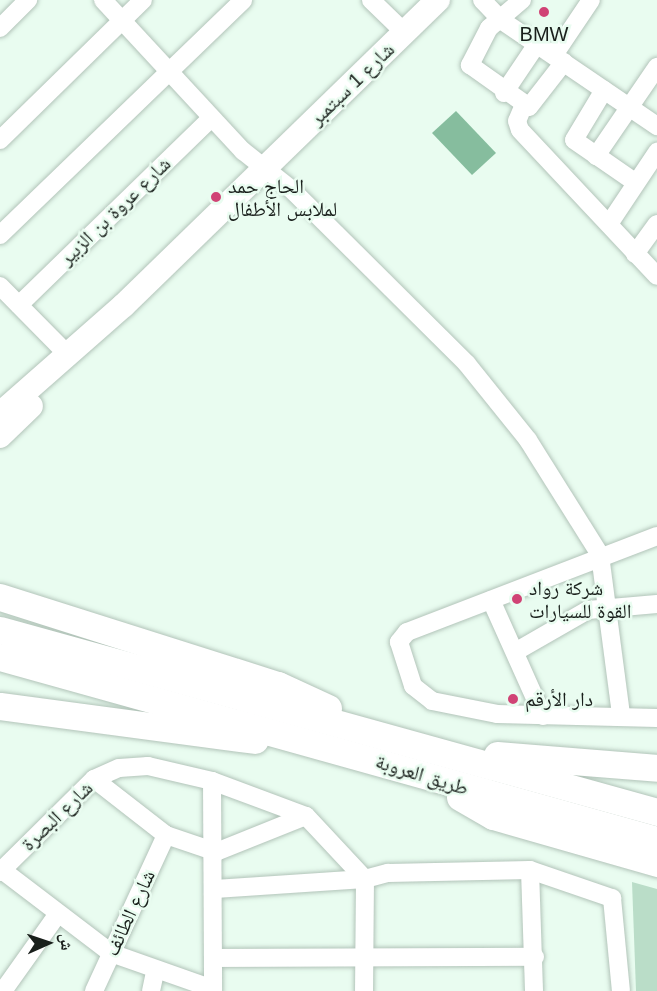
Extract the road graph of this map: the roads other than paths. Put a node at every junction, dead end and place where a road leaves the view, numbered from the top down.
1 (28, 0) edge
2 (103, 0) edge
3 (143, 0) edge
4 (243, 0) edge
5 (371, 0) edge
6 (438, 0) edge
7 (482, 0) edge
8 (522, 0) edge
9 (591, 0) edge
10 (501, 20) junction
11 (122, 21) junction
12 (0, 28) edge
13 (405, 33) junction
14 (537, 44) junction
15 (559, 59) junction
16 (657, 68) edge
17 (168, 72) junction
18 (604, 90) junction
19 (504, 93) junction
20 (524, 107) junction
21 (629, 108) junction
22 (211, 118) junction
23 (657, 126) edge
24 (0, 140) edge
25 (657, 152) edge
26 (596, 156) junction
27 (264, 168) junction
28 (636, 183) junction
29 (609, 224) junction
30 (657, 224) edge
31 (0, 235) edge
32 (635, 254) junction
33 (657, 276) edge
34 (0, 286) edge
35 (19, 305) junction
36 (124, 305) junction
37 (66, 353) junction
38 (0, 414) edge
39 (0, 436) edge
40 (657, 536) edge
41 (600, 555) junction
42 (5, 596) edge
43 (491, 600) junction
44 (608, 604) junction
45 (657, 604) edge
46 (0, 630) edge
47 (514, 652) junction
48 (0, 657) edge
49 (191, 695) junction
50 (0, 706) edge
51 (621, 714) junction
52 (543, 716) junction
53 (657, 717) edge
54 (375, 747) junction
55 (434, 749) junction
56 (657, 768) edge
57 (94, 779) junction
58 (434, 780) junction
59 (212, 781) junction
60 (657, 812) edge
61 (306, 816) junction
62 (166, 835) junction
63 (657, 840) edge
64 (216, 852) junction
65 (657, 863) edge
66 (530, 870) junction
67 (1, 871) edge
68 (365, 879) junction
69 (215, 889) junction
70 (57, 915) junction
71 (111, 953) junction
72 (364, 955) junction
73 (535, 957) junction
74 (215, 958) junction
75 (155, 972) junction
76 (213, 990) edge
77 (3, 991) edge
78 (94, 991) edge
79 (151, 991) edge
80 (364, 991) edge
81 (534, 991) edge
82 (621, 991) edge

1 - 12 street
2 - 11 street
3 - 11 street
4 - 17 street
5 - 13 street
6 - 13 main road, شارع 1 سبتمبر
7 - 10 street
8 - 10 street
9 - 15 street
10 - 14 street
10 - 19 street
11 - 17 street
11 - 24 street
13 - 27 main road, شارع 1 سبتمبر
14 - 15 street
14 - 19 street
15 - 18 street
15 - 20 street
16 - 21 street
17 - 22 street
17 - 31 street
18 - 21 street
18 - 26 street
19 - 20 street
20 - 29 street
21 - 23 street
21 - 26 street
22 - 27 street
22 - 35 street, شارع عروة بن الزبير
25 - 28 street
26 - 28 street
27 - 36 main road, شارع 1 سبتمبر
27 - 41 street
28 - 29 street
29 - 32 street
30 - 32 street
32 - 33 street
34 - 35 street
35 - 37 street
36 - 37 main road
36 - 39 main road
37 - 38 main road
40 - 41 street
41 - 43 street
41 - 44 street
42 - 54 highway
43 - 47 street
43 - 52 street
44 - 45 street
44 - 47 street
44 - 51 street
46 - 49 highway
47 - 52 street
48 - 49 highway
49 - 54 highway, طريق العروبة
50 - 54 highway
51 - 52 street
51 - 53 street
54 - 55 highway, طريق العروبة
54 - 58 highway, طريق العروبة
55 - 56 highway
55 - 60 highway, طريق العروبة
57 - 59 street, شارع البصرة
57 - 62 street
57 - 67 street, شارع البصرة
58 - 63 highway, طريق العروبة
58 - 65 highway
59 - 61 street
59 - 64 street
61 - 64 street
61 - 68 street
62 - 64 street
62 - 71 street, شارع الطائف
64 - 69 street
66 - 68 street
66 - 73 street
66 - 82 street
67 - 70 street
68 - 69 street
68 - 72 street
69 - 74 street
70 - 71 street
70 - 77 street
71 - 75 street
71 - 78 street, شارع الطائف
72 - 73 street
72 - 74 street
72 - 80 street
73 - 81 street
74 - 76 street
75 - 76 street
75 - 79 street

